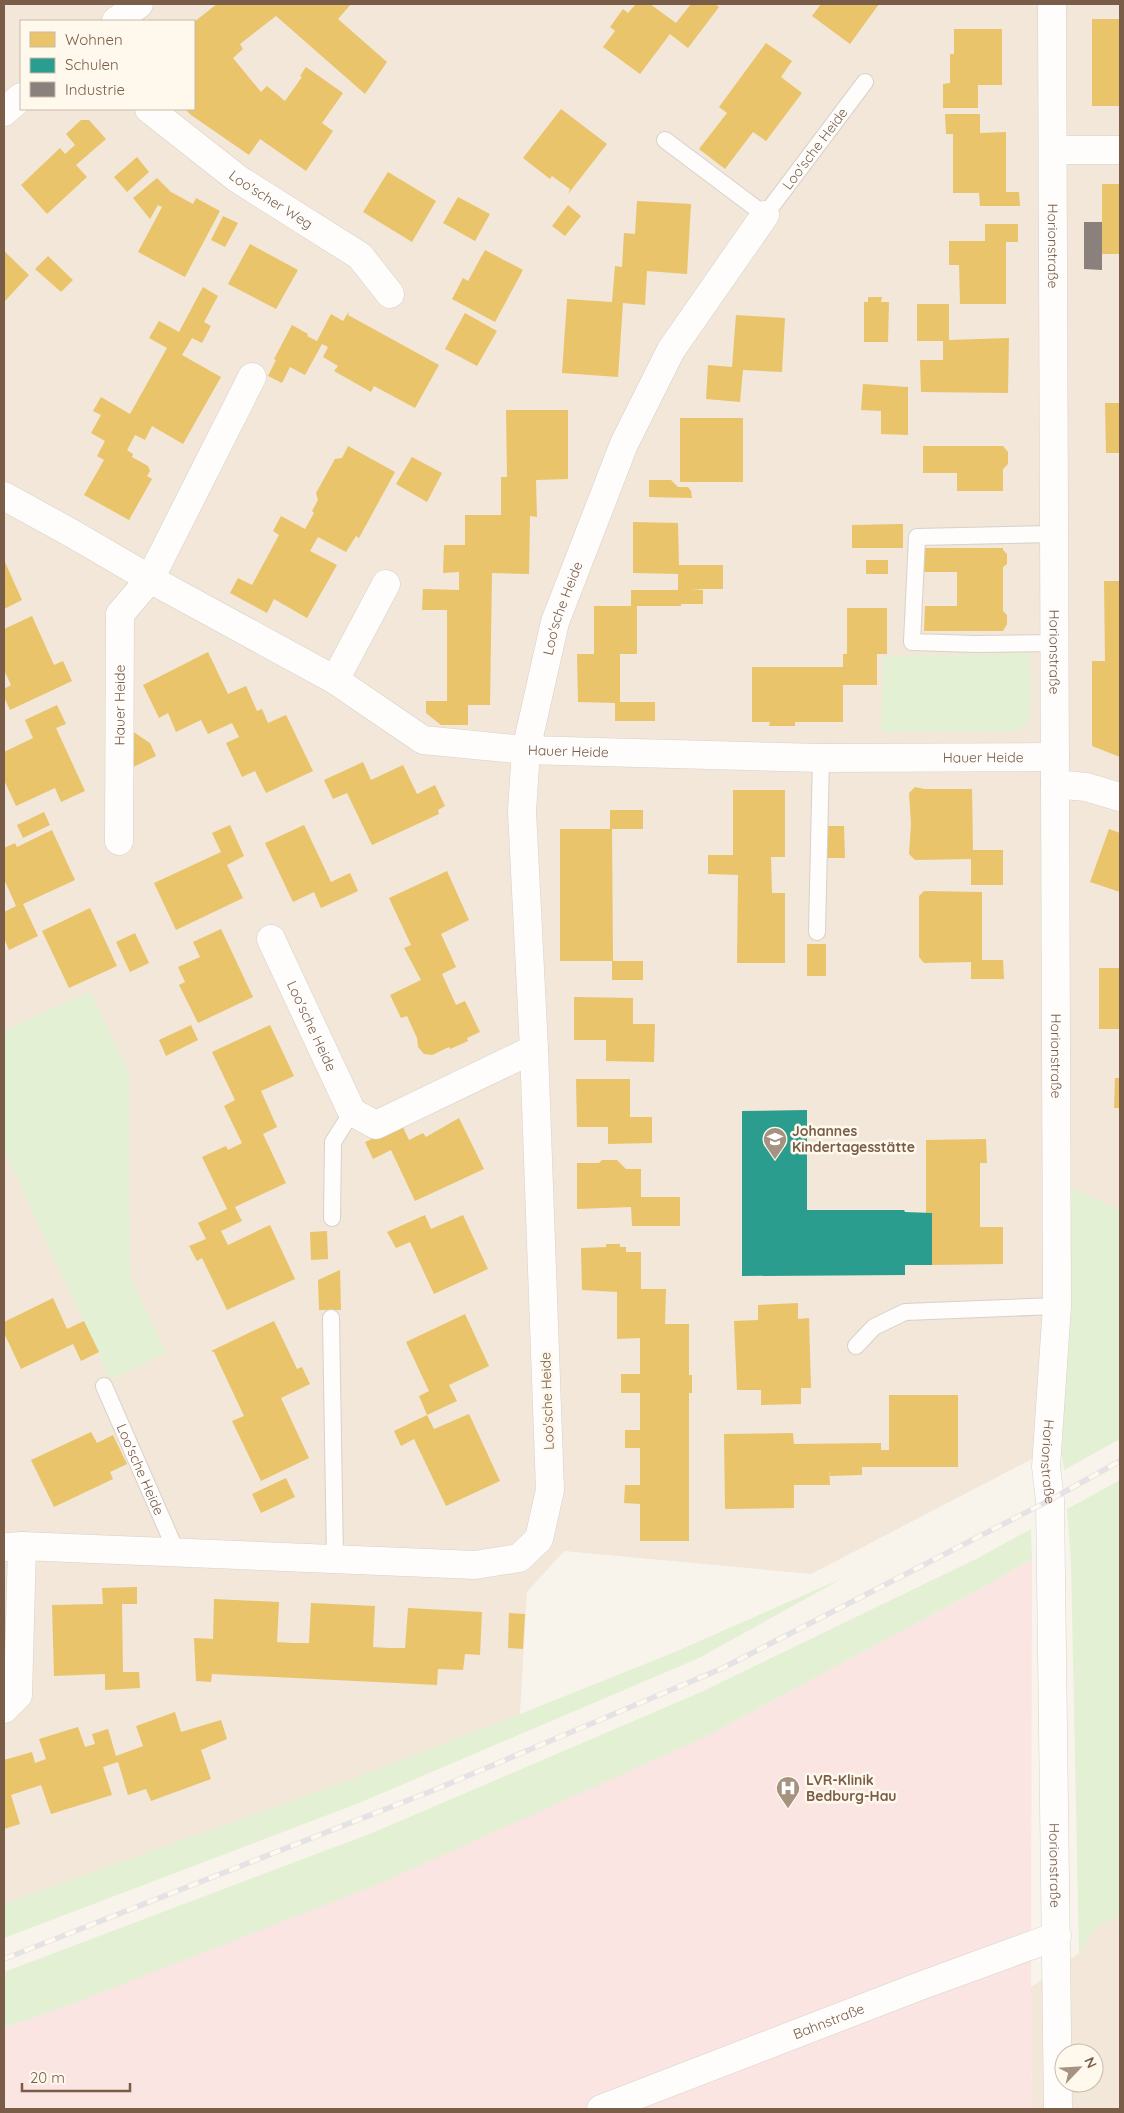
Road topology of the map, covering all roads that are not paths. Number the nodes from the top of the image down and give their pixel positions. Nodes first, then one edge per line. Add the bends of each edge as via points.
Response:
1 (139, 4) edge
2 (1052, 4) edge
3 (117, 20) edge
4 (865, 82) dead end
5 (20, 98) edge
6 (150, 110) edge
7 (4, 112) edge
8 (665, 140) dead end
9 (1053, 150) junction
10 (1120, 150) edge
11 (765, 216) junction
12 (390, 294) dead end
13 (252, 377) dead end
14 (4, 496) edge
15 (1054, 534) junction
16 (150, 580) junction
17 (386, 584) dead end
18 (1055, 643) junction
19 (334, 680) junction
20 (526, 750) junction
21 (1055, 757) junction
22 (821, 758) junction
23 (1055, 784) junction
24 (1120, 797) edge
25 (119, 841) dead end
26 (817, 932) dead end
27 (271, 939) dead end
28 (534, 1049) junction
29 (352, 1112) junction
30 (332, 1218) dead end
31 (1057, 1306) junction
32 (331, 1318) dead end
33 (856, 1346) dead end
34 (104, 1386) dead end
35 (13, 1547) edge
36 (177, 1553) junction
37 (335, 1559) junction
38 (4, 1709) edge
39 (1057, 1936) junction
40 (601, 2109) edge
41 (1058, 2109) edge

1 - 3 street
2 - 9 street, Horionstraße
4 - 11 lane, Loo'sche Heide
5 - 7 street
6 - 12 street, Loo'scher Weg via 238,179 360,256
8 - 11 lane
9 - 10 street
9 - 15 street, Horionstraße
11 - 20 street, Loo'sche Heide via 672,350 624,444 555,622
13 - 16 street, Hauer Heide
14 - 16 street, Hauer Heide
15 - 18 street, Horionstraße
15 - 18 lane via 917,537 912,642
16 - 19 street, Hauer Heide
16 - 25 street, Hauer Heide via 120,614
17 - 19 street
18 - 21 street, Horionstraße
19 - 20 street, Hauer Heide via 423,740
20 - 22 street, Hauer Heide
20 - 28 street, Loo'sche Heide via 522,811
21 - 22 street, Hauer Heide
21 - 23 street, Horionstraße
22 - 26 lane
23 - 24 street via 1086,787
23 - 31 street, Horionstraße
27 - 29 street, Loo'sche Heide
28 - 29 street via 376,1125
28 - 37 street, Loo'sche Heide via 550,1490 539,1539 519,1558 475,1565
29 - 30 lane via 333,1142
31 - 33 lane via 905,1312 874,1328
31 - 39 street, Horionstraße via 1046,1467 1050,1500
32 - 37 lane
34 - 36 lane, Loo'sche Heide
35 - 36 street, Loo'sche Heide
35 - 38 street, Loo'sche Heide via 18,1695
36 - 37 street, Loo'sche Heide
39 - 40 street, Bahnstraße
39 - 41 street, Horionstraße

